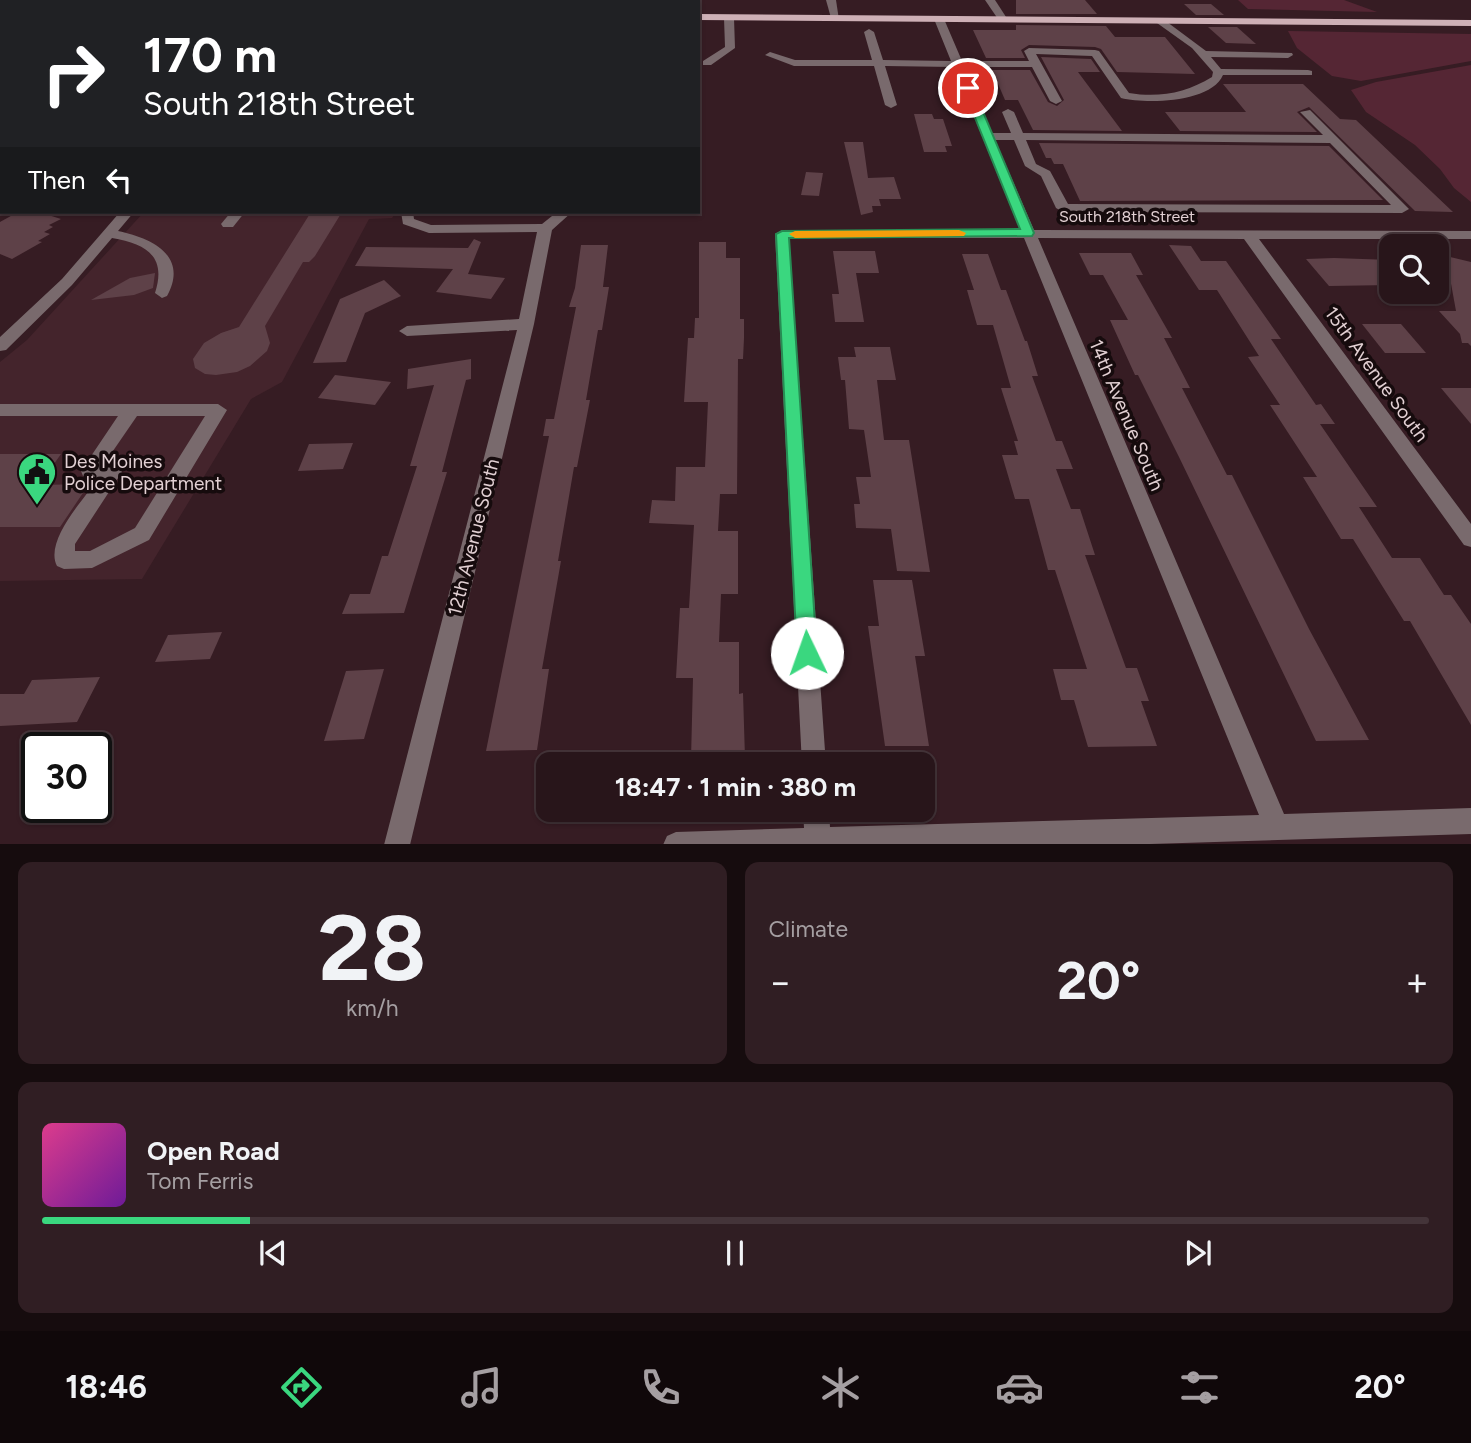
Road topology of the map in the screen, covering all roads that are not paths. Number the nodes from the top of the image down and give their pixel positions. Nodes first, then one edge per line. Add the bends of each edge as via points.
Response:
1 (831, 0) edge
2 (990, 0) edge
3 (700, 18) edge
4 (729, 18) junction
5 (835, 18) junction
6 (939, 19) junction
7 (1003, 20) junction
8 (1160, 21) junction
9 (1471, 23) edge
10 (869, 32) dead end
11 (1203, 54) junction
12 (770, 55) dead end
13 (1288, 55) dead end
14 (707, 63) dead end
15 (878, 64) junction
16 (958, 64) junction
17 (1036, 64) junction
18 (1219, 72) junction
19 (1308, 73) dead end
20 (1056, 101) dead end
21 (891, 105) dead end
22 (1008, 112) dead end
23 (1306, 112) dead end
24 (988, 136) junction
25 (1018, 136) junction
26 (1333, 139) junction
27 (125, 214) edge
28 (236, 214) edge
29 (407, 214) edge
30 (562, 214) edge
31 (228, 224) dead end
32 (545, 228) junction
33 (109, 233) junction
34 (1028, 233) junction
35 (1248, 234) junction
36 (1471, 235) edge
37 (162, 293) dead end
38 (526, 324) junction
39 (407, 331) dead end
40 (0, 346) edge
41 (0, 410) edge
42 (132, 410) junction
43 (1471, 539) edge
44 (813, 752) edge
45 (1471, 821) edge
46 (817, 822) edge
47 (1277, 828) junction
48 (818, 839) junction
49 (397, 844) edge
50 (700, 844) edge

1 - 5 street
2 - 7 street
3 - 4 main road
4 - 5 main road
4 - 14 street via 730,48
5 - 6 main road
6 - 7 main road
6 - 16 street, 14th Avenue South
7 - 8 main road
8 - 9 main road
8 - 11 street
10 - 15 street
11 - 13 street
11 - 18 street
12 - 15 street via 794,63
15 - 16 street
15 - 21 street
16 - 17 street
16 - 24 street, 14th Avenue South
17 - 18 street via 1028,51 1095,53 1125,96 1139,98 1186,96 1217,78
17 - 20 street
18 - 19 street
22 - 25 street
23 - 26 street
24 - 25 street
24 - 34 street, 14th Avenue South
25 - 26 street
25 - 26 street via 1031,166 1046,174 1063,208 1402,209
27 - 33 street
28 - 31 street
29 - 32 street via 408,221 429,229
30 - 32 street
32 - 38 street, 12th Avenue South
33 - 37 street via 132,236 162,257 168,271
33 - 40 street via 67,282
34 - 35 street, South 218th Street
34 - 44 street, South 218th Street via 782,234
34 - 47 street, 14th Avenue South
35 - 36 street, South 218th Street
35 - 43 street, 15th Avenue South
38 - 39 street
38 - 49 street, 12th Avenue South
41 - 42 street
42 - 42 street via 218,410 142,534 92,559 64,560 65,542 113,472 90,471
45 - 47 street
46 - 48 street
47 - 48 street
48 - 50 street

